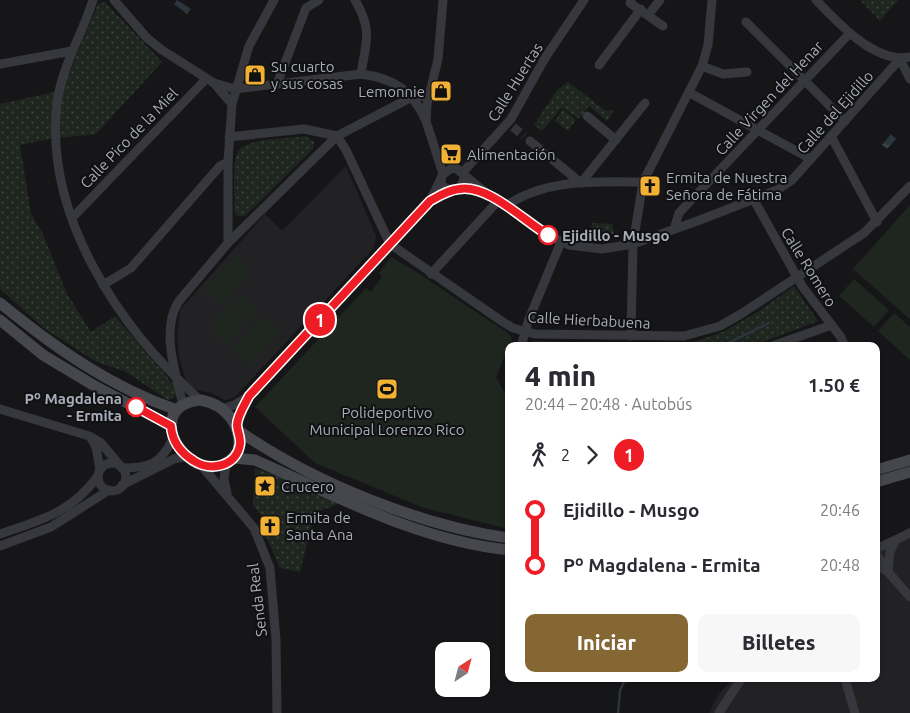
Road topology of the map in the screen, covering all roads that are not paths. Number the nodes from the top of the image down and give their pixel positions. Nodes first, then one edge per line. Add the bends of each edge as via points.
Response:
1 (94, 0) edge
2 (114, 0) edge
3 (274, 0) edge
4 (320, 0) edge
5 (356, 0) edge
6 (443, 0) edge
7 (584, 0) edge
8 (660, 0) edge
9 (712, 0) edge
10 (816, 0) edge
11 (628, 1) edge
12 (645, 12) junction
13 (746, 22) dead end
14 (664, 26) dead end
15 (849, 34) junction
16 (72, 51) junction
17 (905, 58) edge
18 (0, 64) edge
19 (599, 64) dead end
20 (702, 66) junction
21 (747, 72) dead end
22 (361, 74) junction
23 (910, 79) edge
24 (210, 81) junction
25 (805, 81) junction
26 (277, 84) junction
27 (235, 89) junction
28 (429, 93) junction
29 (690, 93) junction
30 (412, 97) junction
31 (645, 103) dead end
32 (232, 104) junction
33 (587, 116) dead end
34 (426, 121) junction
35 (845, 121) junction
36 (758, 131) junction
37 (337, 136) junction
38 (831, 136) junction
39 (229, 137) junction
40 (616, 140) junction
41 (530, 141) tunnel mouth
42 (438, 156) junction
43 (811, 159) junction
44 (228, 162) junction
45 (452, 168) junction
46 (464, 174) junction
47 (442, 176) junction
48 (643, 182) junction
49 (581, 183) junction
50 (910, 186) edge
51 (459, 188) junction
52 (449, 190) junction
53 (486, 193) junction
54 (754, 200) junction
55 (430, 201) junction
56 (498, 201) junction
57 (506, 206) junction
58 (73, 217) junction
59 (228, 218) junction
60 (877, 222) junction
61 (246, 225) junction
62 (674, 229) junction
63 (561, 242) junction
64 (228, 243) junction
65 (390, 244) junction
66 (633, 244) junction
67 (432, 274) junction
68 (797, 278) junction
69 (102, 285) junction
70 (0, 303) edge
71 (0, 320) edge
72 (832, 325) junction
73 (525, 332) junction
74 (631, 336) junction
75 (522, 342) edge
76 (783, 342) edge
77 (843, 342) edge
78 (171, 343) junction
79 (152, 352) junction
80 (177, 380) junction
81 (249, 396) junction
82 (200, 400) junction
83 (180, 408) junction
84 (0, 409) edge
85 (222, 409) junction
86 (171, 426) junction
87 (238, 428) junction
88 (89, 436) junction
89 (173, 438) junction
90 (187, 456) junction
91 (910, 459) edge
92 (230, 461) junction
93 (880, 463) edge
94 (200, 464) junction
95 (122, 468) junction
96 (880, 469) edge
97 (910, 472) edge
98 (99, 473) junction
99 (910, 479) edge
100 (880, 481) edge
101 (880, 482) edge
102 (122, 485) junction
103 (109, 490) junction
104 (228, 496) junction
105 (0, 534) edge
106 (910, 534) edge
107 (505, 537) edge
108 (896, 540) junction
109 (0, 546) edge
110 (880, 549) edge
111 (505, 550) edge
112 (880, 558) edge
113 (880, 567) edge
114 (888, 572) junction
115 (910, 597) edge
116 (739, 682) edge
117 (846, 682) edge
118 (277, 713) edge
119 (719, 713) edge
120 (855, 713) edge

1 - 16 street
2 - 24 street via 147,38
3 - 27 street via 249,46
4 - 26 street via 306,8
5 - 22 street via 368,29
6 - 28 street via 438,59
7 - 46 street, Calle Huertas via 545,58 510,125
8 - 12 street
9 - 20 street via 708,46
10 - 15 street
11 - 12 street
12 - 14 street
12 - 19 street
13 - 25 street
15 - 17 street via 871,47
15 - 25 street, Calle Virgen del Henar
16 - 18 street
16 - 58 street via 57,103 55,137
17 - 23 street
17 - 35 street, Calle del Ejidillo
20 - 21 street via 723,74
20 - 29 street
22 - 26 street
22 - 30 street via 391,81
24 - 27 street
24 - 32 street
24 - 58 street, Calle Pico de la Miel
25 - 35 street
25 - 36 street, Calle Virgen del Henar
26 - 27 street
27 - 32 street
28 - 30 street
28 - 34 street
29 - 36 street
29 - 48 street
30 - 34 street via 421,106
30 - 37 street
31 - 40 street
32 - 39 street
33 - 40 street
34 - 42 street
35 - 38 street, Calle del Ejidillo
36 - 43 street
36 - 62 street, Calle Virgen del Henar via 679,213
37 - 39 street via 304,129
37 - 61 street
37 - 65 street
38 - 43 street, Calle del Ejidillo
38 - 60 street
39 - 44 street
40 - 49 street
41 - 49 street
42 - 45 street
42 - 47 street
43 - 54 street, Calle del Ejidillo via 792,180
44 - 59 street
44 - 69 street via 220,166 131,268
45 - 46 street
45 - 47 street
46 - 51 street via 465,181
46 - 53 street, Calle del Ejidillo
47 - 52 street via 442,186
47 - 55 street
48 - 49 street
48 - 66 street
49 - 57 street via 540,190
50 - 60 street, Calle Hierbabuena
51 - 52 street
51 - 53 street, Calle del Ejidillo
52 - 55 street
53 - 56 street, Calle del Ejidillo
54 - 62 street, Calle del Ejidillo
54 - 68 street, Calle Romero
55 - 65 street
56 - 57 street, Calle del Ejidillo
56 - 67 street
57 - 63 street, Calle del Ejidillo
58 - 69 street
59 - 61 street via 236,226
59 - 64 street
60 - 68 street, Calle Hierbabuena
61 - 64 street
62 - 66 street, Calle del Ejidillo
63 - 66 street, Calle del Ejidillo via 602,248
63 - 73 street
64 - 78 street via 173,309
65 - 67 street, Calle Hierbabuena
65 - 81 street
66 - 74 street
67 - 73 street, Calle Hierbabuena via 503,322
68 - 72 street, Calle Romero
68 - 74 street, Calle Hierbabuena via 742,314 701,332 684,336
69 - 79 street
70 - 83 main road via 49,343 94,372 158,404
71 - 86 main road via 51,360 93,386
72 - 76 street
72 - 77 street, Calle Romero
73 - 74 street, Calle Hierbabuena
73 - 75 street
78 - 79 street via 166,350
78 - 80 street
79 - 80 street
80 - 82 street
80 - 83 street
81 - 85 street
81 - 87 street
82 - 83 main road
82 - 85 main road
83 - 86 main road
84 - 88 street
85 - 87 main road
86 - 89 main road
87 - 92 main road via 238,451
87 - 107 main road via 262,447 392,508 436,524
88 - 95 street via 101,443
88 - 98 street via 96,447
89 - 90 main road
89 - 95 street via 159,460 142,468
90 - 94 main road
90 - 102 street via 174,459
91 - 93 main road
91 - 96 main road
92 - 94 main road via 215,467
92 - 104 street via 224,479
92 - 111 main road via 255,460 425,532
94 - 104 street, Senda Real
95 - 98 street via 110,463
95 - 102 street via 125,474
97 - 100 main road
98 - 103 street via 100,484
98 - 105 street via 84,495 48,518
99 - 101 main road
102 - 103 street via 116,490
103 - 109 street via 51,527
104 - 118 street, Senda Real via 258,535 270,568 276,640
106 - 108 street
108 - 110 street
108 - 114 street via 890,551
112 - 114 street
113 - 114 street
114 - 115 street
116 - 119 street
117 - 120 street

